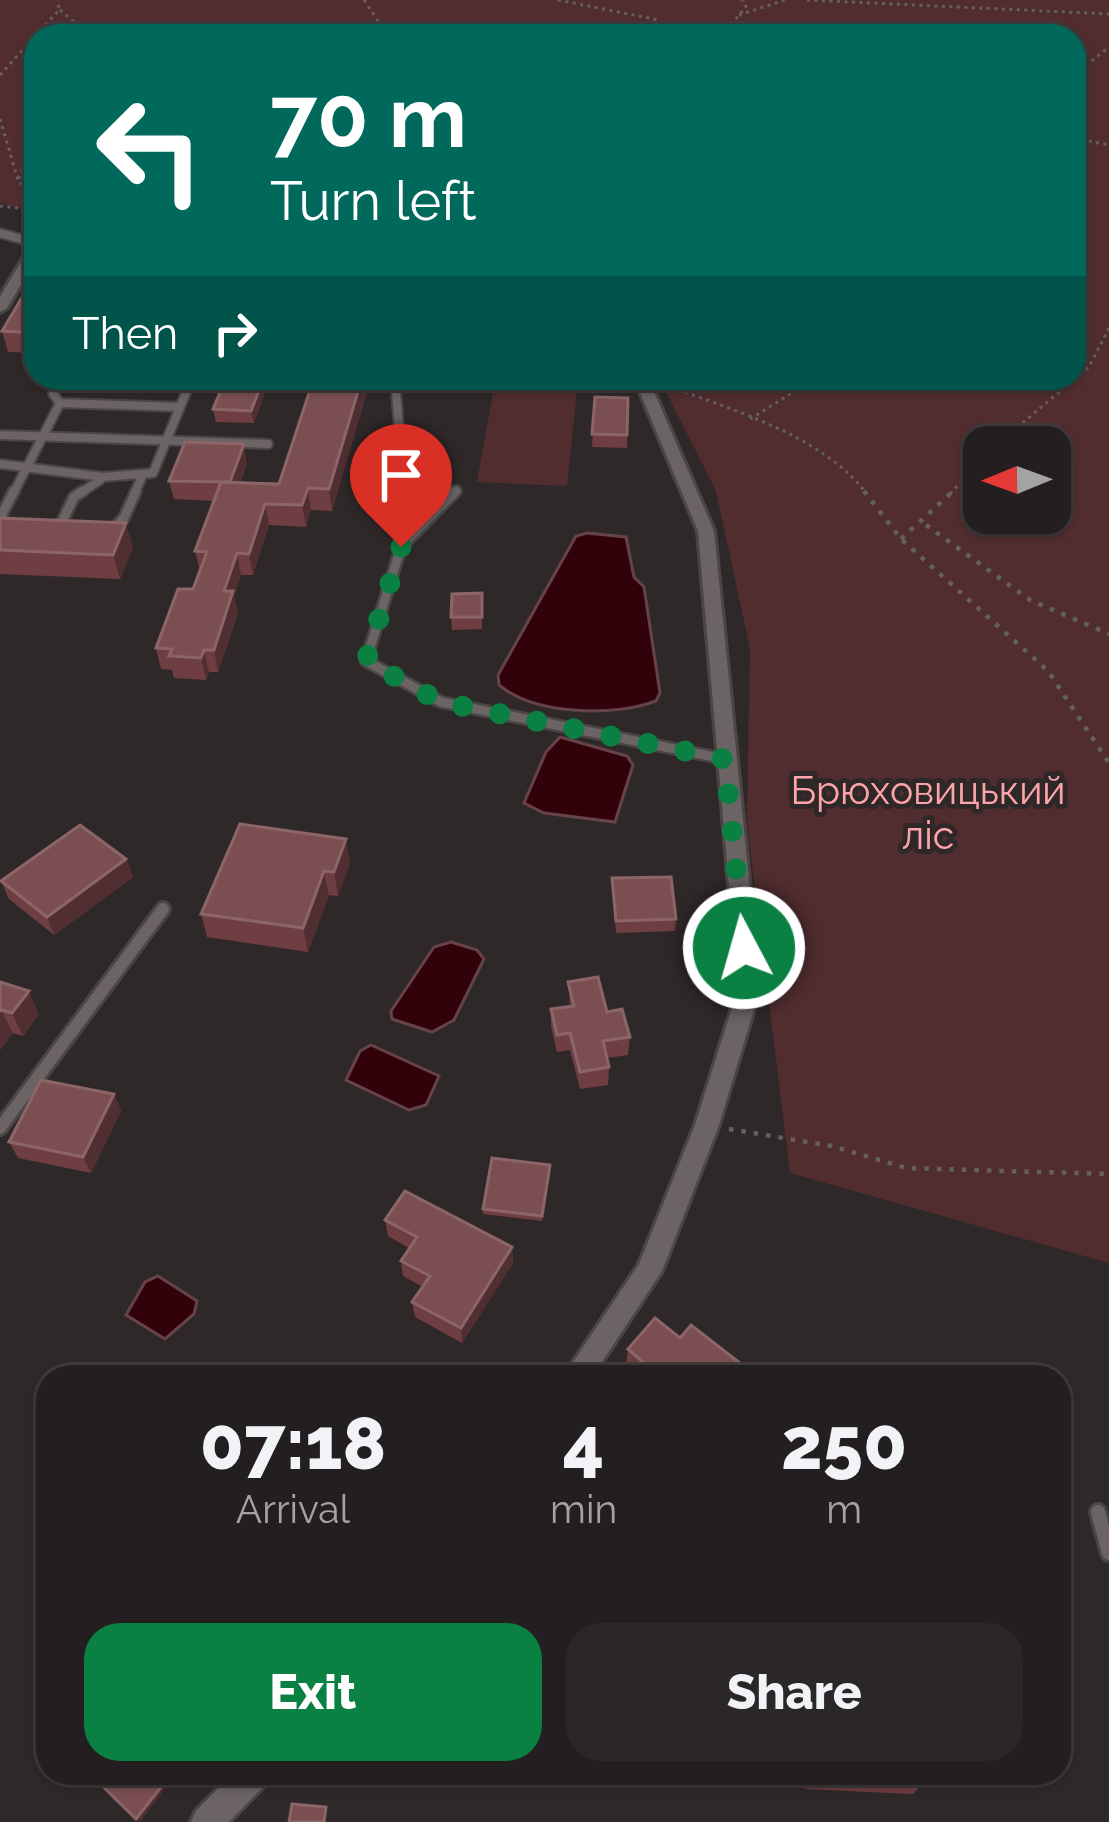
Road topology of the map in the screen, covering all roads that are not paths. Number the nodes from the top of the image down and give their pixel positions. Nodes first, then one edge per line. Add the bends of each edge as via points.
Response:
1 (24, 265) edge
2 (1, 304) edge
3 (55, 390) edge
4 (187, 390) edge
5 (396, 390) edge
6 (649, 390) edge
7 (59, 403) junction
8 (180, 406) junction
9 (0, 435) edge
10 (41, 436) junction
11 (166, 441) junction
12 (268, 444) dead end
13 (0, 464) edge
14 (26, 467) junction
15 (141, 478) junction
16 (100, 480) junction
17 (0, 518) edge
18 (37, 536) edge
19 (55, 537) junction
20 (79, 538) edge
21 (102, 538) edge
22 (725, 759) junction
23 (163, 909) dead end
24 (0, 1128) edge
25 (584, 1365) edge
26 (1098, 1512) dead end
27 (1109, 1553) edge
28 (243, 1785) edge
29 (207, 1822) edge

1 - 2 street
3 - 7 lane
4 - 8 lane
5 - 22 lane via 400,442 456,491 401,547 366,661 441,702
6 - 22 street via 706,531
7 - 8 lane
7 - 10 lane
8 - 11 lane
9 - 10 lane
10 - 11 lane
10 - 14 lane
11 - 12 lane
11 - 15 lane via 153,472
13 - 14 lane
14 - 16 lane
14 - 17 lane
15 - 16 lane
15 - 21 lane via 124,518
16 - 19 lane via 74,496
18 - 19 lane
19 - 20 lane
22 - 25 street via 749,989 707,1125 649,1270
23 - 24 lane
26 - 27 lane
28 - 29 street

